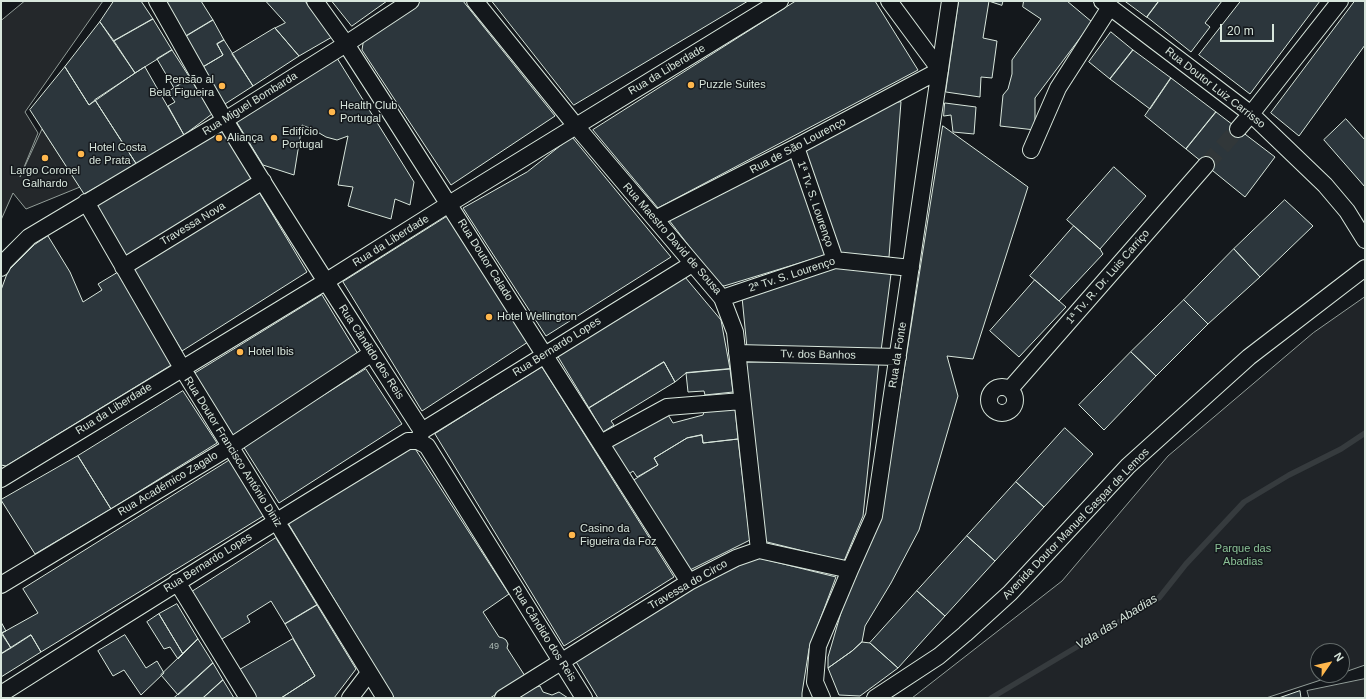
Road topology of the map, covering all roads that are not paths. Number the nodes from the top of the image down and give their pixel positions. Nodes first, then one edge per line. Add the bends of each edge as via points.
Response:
1 (157, 1) edge
2 (315, 1) edge
3 (411, 1) edge
4 (475, 1) edge
5 (780, 1) edge
6 (889, 1) edge
7 (950, 1) edge
8 (1340, 1) edge
9 (1106, 4) edge
10 (346, 44) junction
11 (940, 70) junction
12 (1251, 114) junction
13 (225, 120) junction
14 (576, 126) junction
15 (1238, 129) tunnel mouth
16 (796, 148) junction
17 (1032, 150) dead end
18 (1206, 165) tunnel mouth
19 (263, 181) junction
20 (86, 202) junction
21 (449, 204) junction
22 (655, 219) junction
23 (1365, 240) edge
24 (835, 260) junction
25 (692, 264) junction
26 (123, 267) junction
27 (1, 268) edge
28 (911, 268) junction
29 (1365, 268) edge
30 (325, 282) junction
31 (722, 298) junction
32 (737, 353) junction
33 (372, 354) junction
34 (545, 354) junction
35 (898, 357) junction
36 (182, 368) junction
37 (1010, 389) dead end
38 (742, 401) junction
39 (420, 436) junction
40 (601, 443) junction
41 (230, 447) junction
42 (1, 479) edge
43 (276, 521) junction
44 (759, 550) junction
45 (850, 570) junction
46 (177, 582) junction
47 (689, 582) junction
48 (1, 585) edge
49 (562, 662) junction
50 (369, 673) junction
51 (1, 694) edge
52 (248, 698) edge
53 (350, 698) edge
54 (385, 698) edge
55 (503, 698) edge
56 (584, 698) edge
57 (822, 698) edge
58 (875, 698) edge

1 - 13 street, Rua Cândido dos Reis
2 - 10 street, Rua Doutor Calado
3 - 10 street, Rua Miguel Bombarda
4 - 14 street, Rua Maestro David de Sousa
5 - 14 street, Rua da Liberdade
6 - 11 street
7 - 11 street, Rua da Fonte
8 - 12 street
9 - 12 street, Rua Doutor Luiz Carrisso
9 - 17 street via 1058,88
10 - 13 street, Rua Miguel Bombarda
10 - 21 street, Rua Doutor Calado
11 - 16 street, Rua de São Lourenço
11 - 28 street, Rua da Fonte
12 - 15 street
12 - 23 street, Rua Doutor Luiz Carrisso via 1325,185
13 - 19 street, Rua Cândido dos Reis
13 - 20 street, Rua Miguel Bombarda
14 - 21 street, Rua da Liberdade
14 - 22 street, Rua Maestro David de Sousa
16 - 22 street, Rua de São Lourenço
16 - 24 street, 1ª Tv. S. Lourenço
18 - 37 street, 1ª Tv. R. Dr. Luis Carriço
19 - 26 street, Travessa Nova
19 - 30 street, Rua Cândido dos Reis
20 - 26 street, Rua Doutor Francisco António Diniz
20 - 27 street, Rua Miguel Bombarda via 29,237
21 - 30 street, Rua da Liberdade
21 - 34 street, Rua Doutor Calado
22 - 25 street, Rua Maestro David de Sousa
24 - 28 street, 2ª Tv. S. Lourenço
24 - 31 street, 2ª Tv. S. Lourenço
25 - 31 street, Rua Maestro David de Sousa
25 - 34 street, Rua Bernardo Lopes
26 - 36 street, Rua Doutor Francisco António Diniz
28 - 35 street, Rua da Fonte
29 - 58 street, Avenida Doutor Manuel Gaspar de Lemos via 1249,356 1128,466 1010,593 960,638 939,656
30 - 33 street, Rua Cândido dos Reis
30 - 36 street, Rua da Liberdade
31 - 32 street, Rua Maestro David de Sousa via 735,332
32 - 35 street, Tv. dos Banhos
32 - 38 street, Rua Maestro David de Sousa
33 - 39 street, Rua Cândido dos Reis
33 - 41 street, Rua Académico Zagalo
34 - 39 street, Rua Bernardo Lopes
34 - 40 street, Rua Doutor Calado
35 - 45 street, Rua da Fonte via 874,516
36 - 41 street, Rua Doutor Francisco António Diniz
36 - 42 street, Rua da Liberdade
38 - 40 street via 667,407
38 - 44 street, Rua Maestro David de Sousa
39 - 43 street, Rua Bernardo Lopes
39 - 49 street, Rua Cândido dos Reis
40 - 47 street, Rua Doutor Calado
41 - 43 street, Rua Doutor Francisco António Diniz
41 - 48 street, Rua Académico Zagalo
43 - 46 street, Rua Bernardo Lopes
43 - 50 street, Rua Doutor Francisco António Diniz
44 - 45 street
44 - 47 street, Travessa do Circo via 736,558
45 - 57 street, Rua da Fonte via 818,646 815,682
46 - 51 street, Rua Bernardo Lopes
46 - 52 street
47 - 49 street, Travessa do Circo
49 - 55 street, Travessa do Circo
49 - 56 street, Rua Cândido dos Reis
50 - 53 street
50 - 54 street, Rua Doutor Francisco António Diniz

